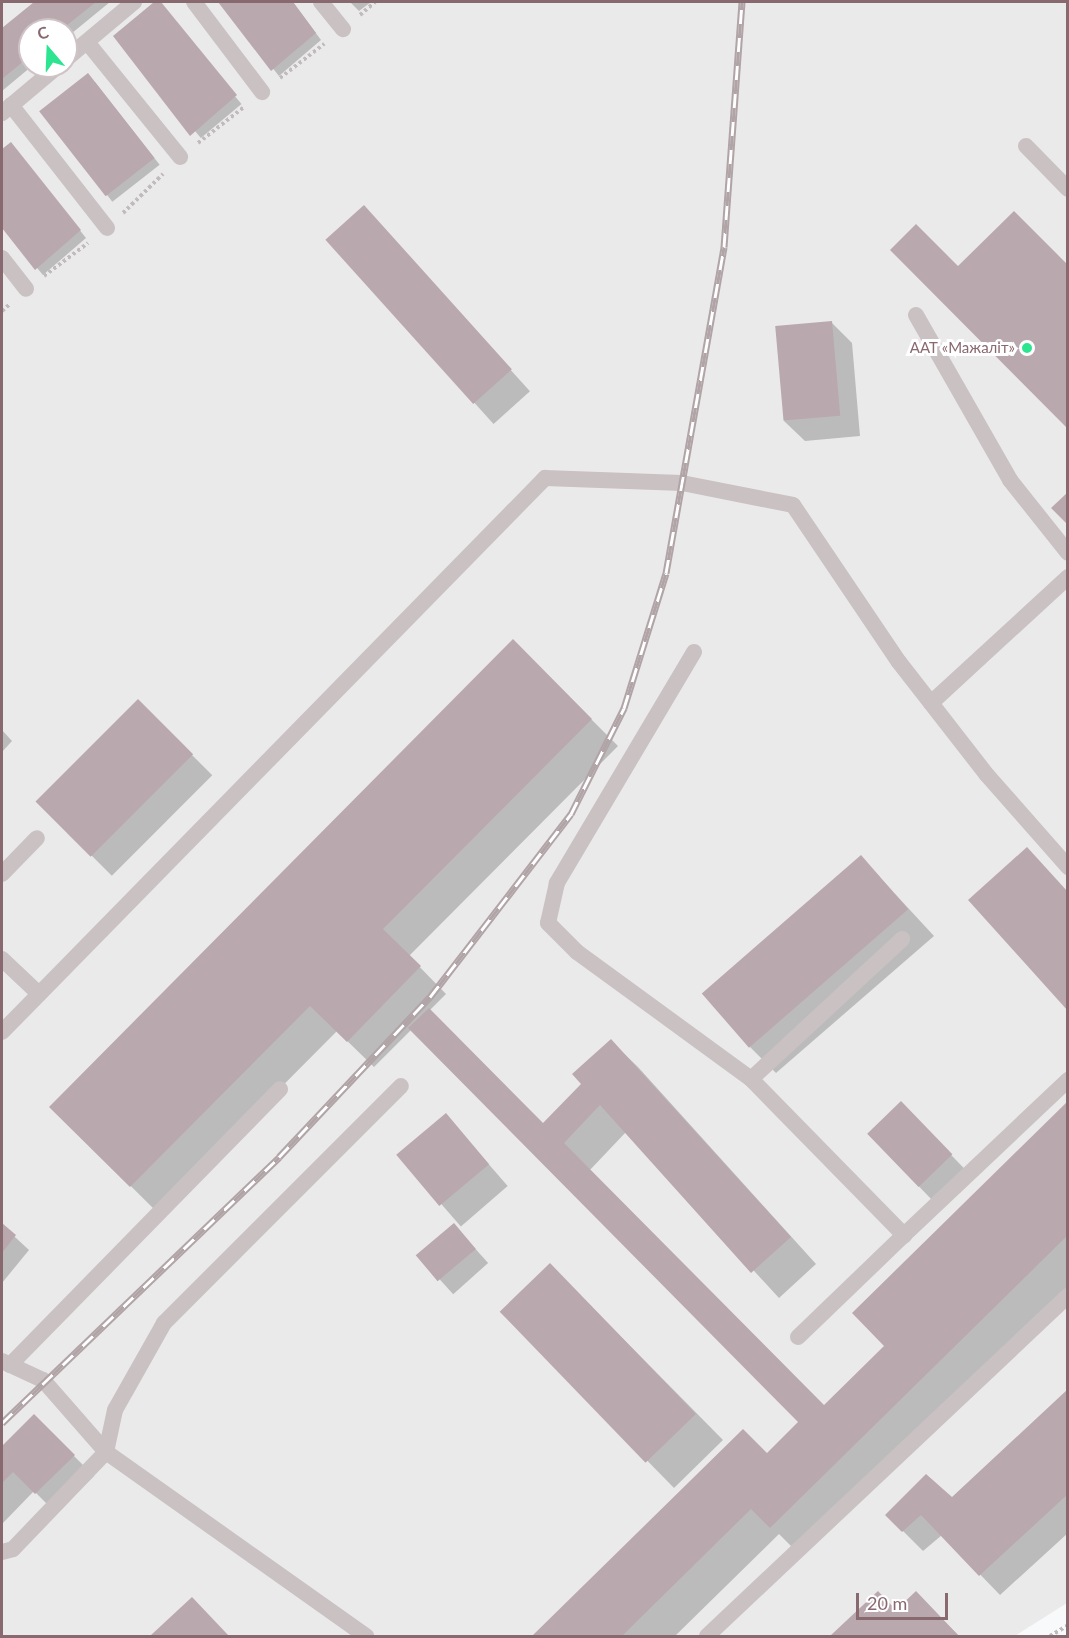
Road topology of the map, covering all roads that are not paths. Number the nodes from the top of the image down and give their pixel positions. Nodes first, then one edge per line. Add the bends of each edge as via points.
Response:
1 (134, 2) edge
2 (194, 2) edge
3 (321, 2) edge
4 (343, 29) dead end
5 (87, 42) junction
6 (78, 49) edge
7 (43, 78) edge
8 (262, 92) dead end
9 (6, 109) edge
10 (1026, 147) dead end
11 (180, 157) dead end
12 (1068, 189) edge
13 (107, 228) dead end
14 (2, 258) edge
15 (26, 289) dead end
16 (916, 315) dead end
17 (1068, 553) edge
18 (1068, 577) edge
19 (694, 652) dead end
20 (931, 703) junction
21 (37, 838) dead end
22 (1068, 867) edge
23 (2, 874) edge
24 (903, 939) dead end
25 (2, 959) edge
26 (39, 994) junction
27 (2, 1032) edge
28 (751, 1079) junction
29 (1068, 1080) edge
30 (401, 1086) dead end
31 (280, 1089) dead end
32 (904, 1235) junction
33 (1068, 1296) edge
34 (798, 1337) dead end
35 (6, 1363) edge
36 (106, 1452) junction
37 (2, 1552) edge
38 (366, 1636) edge
39 (707, 1636) edge

1 - 5 lane
2 - 8 lane
3 - 4 lane
5 - 6 lane
5 - 11 lane
7 - 9 lane
9 - 13 lane
10 - 12 lane
14 - 15 lane
16 - 17 lane via 1010,480
18 - 20 lane
19 - 28 lane via 557,883 548,923 577,952
20 - 22 lane
20 - 26 lane via 793,505 682,483 544,478
21 - 23 lane
24 - 28 lane
25 - 26 lane
26 - 27 lane
28 - 32 lane
29 - 32 lane
30 - 36 lane via 164,1323 115,1410
31 - 35 lane
32 - 34 lane
33 - 39 lane
35 - 36 lane via 43,1380
36 - 37 lane via 13,1549
36 - 38 lane

